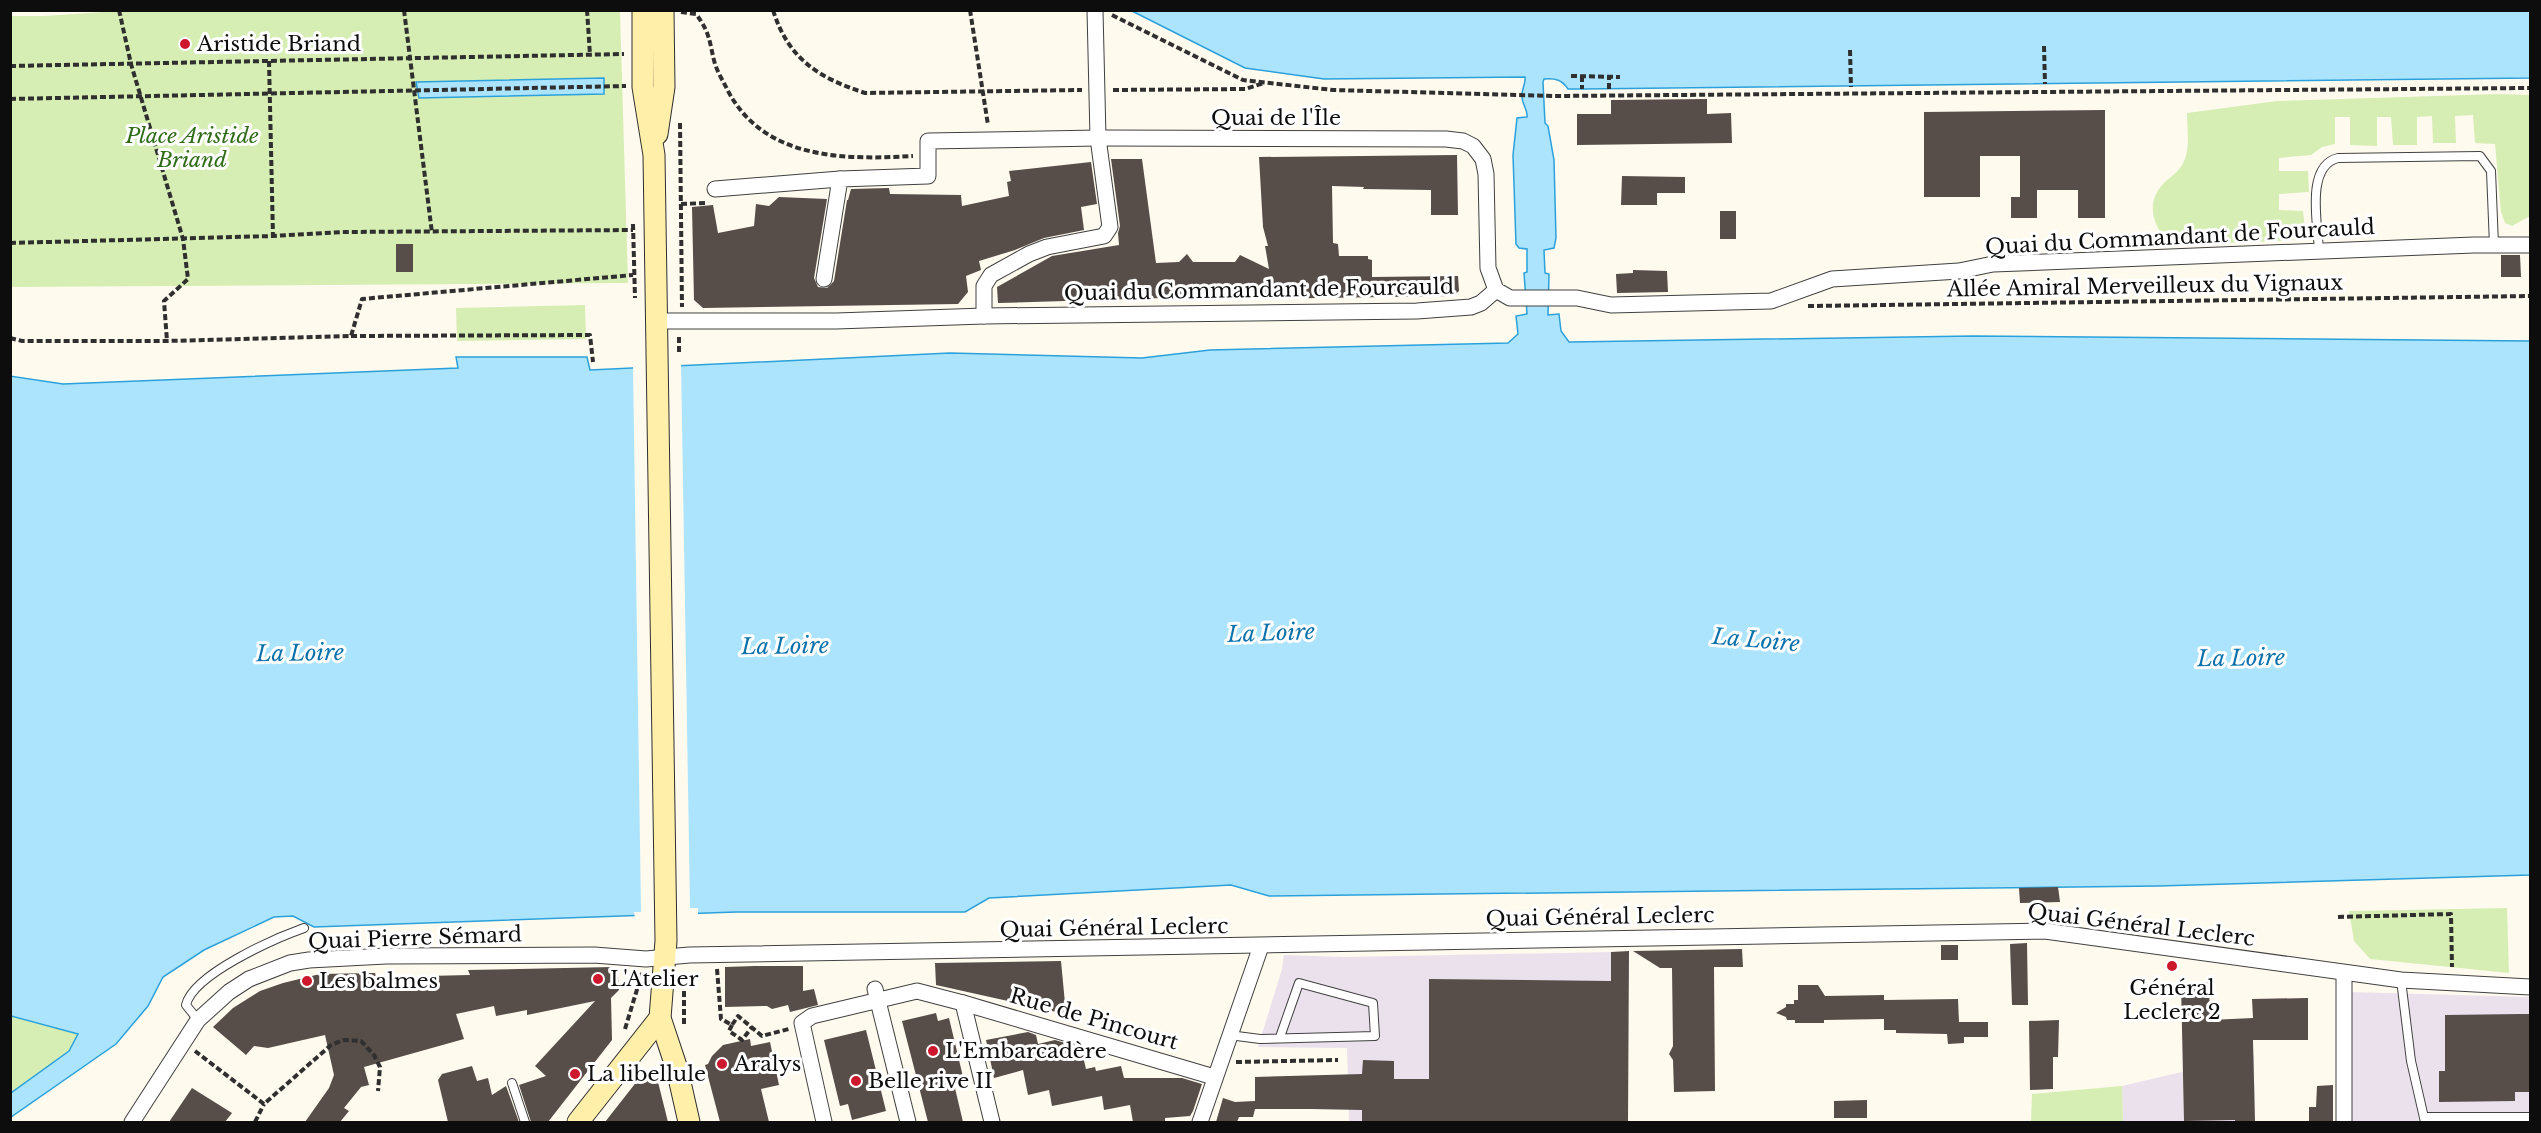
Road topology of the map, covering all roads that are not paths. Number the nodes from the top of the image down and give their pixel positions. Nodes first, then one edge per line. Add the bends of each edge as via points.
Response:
1 (643, 10) edge
2 (1095, 10) edge
3 (671, 11) edge
4 (1098, 138) junction
5 (654, 155) junction
6 (840, 179) junction
7 (711, 196) road end
8 (2494, 245) junction
9 (2530, 245) edge
10 (2319, 251) junction
11 (824, 279) dead end
12 (1496, 290) junction
13 (984, 316) junction
14 (658, 321) junction
15 (304, 928) dead end
16 (1261, 946) junction
17 (666, 949) junction
18 (2344, 973) junction
19 (2402, 980) junction
20 (2530, 987) edge
21 (876, 995) junction
22 (963, 1003) junction
23 (660, 1018) junction
24 (198, 1020) junction
25 (1229, 1035) junction
26 (1280, 1037) junction
27 (628, 1042) junction
28 (672, 1054) junction
29 (1214, 1077) junction
30 (512, 1083) dead end
31 (2530, 1117) edge
32 (2425, 1120) edge
33 (132, 1122) edge
34 (525, 1122) edge
35 (578, 1122) edge
36 (689, 1122) edge
37 (824, 1122) edge
38 (908, 1122) edge
39 (992, 1122) edge
40 (1200, 1122) edge
41 (2344, 1122) edge

1 - 5 main road via 643,87
2 - 4 street
3 - 5 main road
4 - 6 street, Quai de l'Île via 928,148 928,176
4 - 12 street, Quai de l'Île via 1463,141 1483,159 1488,268
4 - 13 street via 1108,232 1047,247 991,275 984,286
5 - 14 main road
6 - 7 street
6 - 11 street
8 - 9 street, Quai du Commandant de Fourcauld
8 - 10 street, Quai du Commandant de Fourcauld
8 - 10 lane via 2491,171 2480,156 2338,158 2323,166 2316,181
10 - 12 street, Quai du Commandant de Fourcauld via 1993,264 1959,271 1832,279 1771,301 1611,304 1576,298 1510,298
12 - 13 street, Quai du Commandant de Fourcauld via 1471,307 1417,310
13 - 14 street, Quai du Commandant de Fourcauld via 680,327
14 - 17 main road
15 - 24 lane via 235,959 200,986 186,1005
16 - 17 street, Quai Général Leclerc via 867,959 687,955
16 - 18 street, Quai Général Leclerc via 2045,931
16 - 25 street
17 - 23 main road
17 - 24 street, Quai Pierre Sémard via 644,959 594,955 309,960 249,979
18 - 19 street, Quai Général Leclerc
18 - 41 street
19 - 20 street, Quai Général Leclerc
19 - 32 lane via 2410,1061
21 - 22 street, Rue de Pincourt via 917,991
21 - 37 street, Rue de Pincourt via 812,1016 802,1023
21 - 38 street
22 - 29 street, Rue de Pincourt
22 - 39 street
23 - 27 main road
23 - 28 main road
24 - 33 street, Quai Pierre Sémard
25 - 26 lane
25 - 29 street
26 - 26 lane via 1375,1036 1373,1003 1299,983
27 - 28 main road
27 - 35 main road
28 - 36 main road
29 - 40 street
30 - 34 lane
31 - 32 lane

